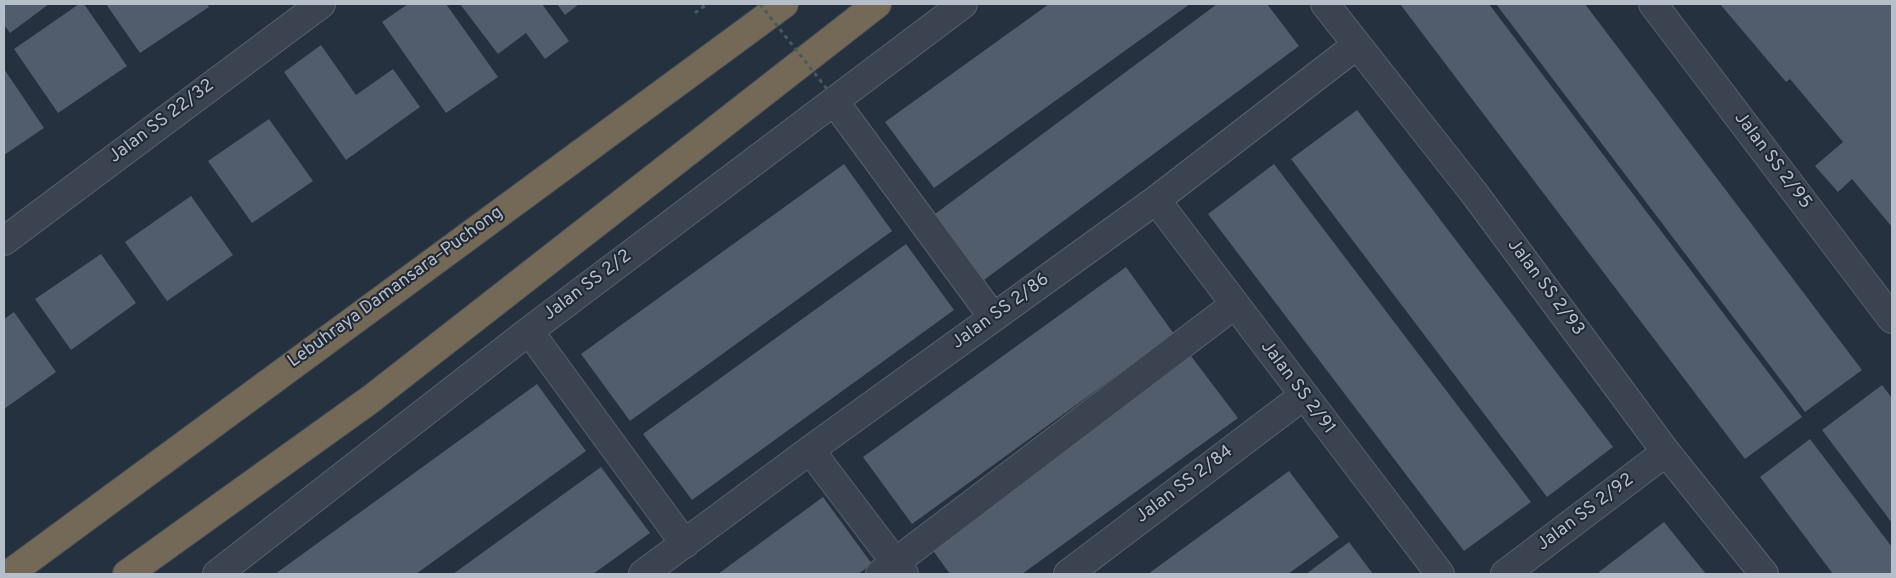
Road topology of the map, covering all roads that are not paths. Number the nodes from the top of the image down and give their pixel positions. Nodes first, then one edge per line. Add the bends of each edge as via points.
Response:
1 (321, 4) edge
2 (784, 4) edge
3 (877, 4) edge
4 (962, 4) edge
5 (1325, 4) edge
6 (1652, 4) edge
7 (1357, 45) junction
8 (831, 95) junction
9 (1156, 200) junction
10 (4, 240) edge
11 (1234, 305) junction
12 (1891, 314) edge
13 (993, 317) junction
14 (529, 331) junction
15 (1303, 396) junction
16 (810, 450) junction
17 (1666, 452) junction
18 (684, 544) junction
19 (233, 569) edge
20 (893, 571) edge
21 (9, 574) edge
22 (127, 574) edge
23 (643, 574) edge
24 (1068, 574) edge
25 (1440, 574) edge
26 (1505, 574) edge
27 (1764, 574) edge

1 - 10 street, Jalan SS 22/32
2 - 21 highway, Lebuhraya Damansara–Puchong
3 - 22 highway via 371,399
4 - 8 street, Jalan SS 2/2
5 - 7 street, Jalan SS 2/93
6 - 12 street, Jalan SS 2/95
7 - 9 street, Jalan SS 2/86
7 - 17 street, Jalan SS 2/93 via 1474,193
8 - 13 street
8 - 14 street, Jalan SS 2/2
9 - 11 street, Jalan SS 2/91
9 - 13 street, Jalan SS 2/86
11 - 15 street, Jalan SS 2/91
11 - 20 street
13 - 16 street, Jalan SS 2/86
14 - 18 street
14 - 19 street, Jalan SS 2/2
15 - 24 street, Jalan SS 2/84
15 - 25 street, Jalan SS 2/91
16 - 18 street, Jalan SS 2/86
16 - 20 street
17 - 26 street, Jalan SS 2/92
17 - 27 street, Jalan SS 2/93
18 - 23 street, Jalan SS 2/86

